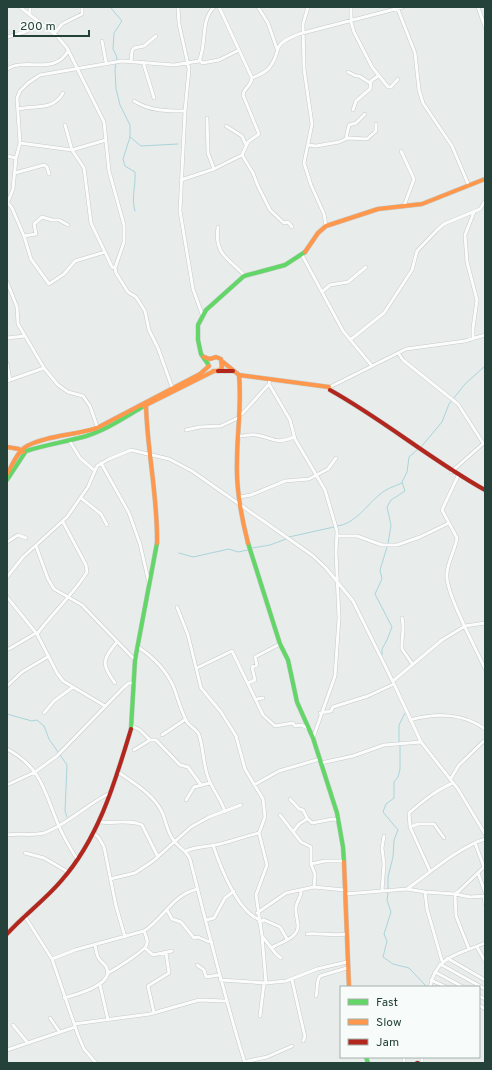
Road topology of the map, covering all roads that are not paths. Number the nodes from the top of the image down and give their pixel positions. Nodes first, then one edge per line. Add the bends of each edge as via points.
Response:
1 (20, 7) edge
2 (30, 7) edge
3 (82, 7) edge
4 (178, 7) edge
5 (214, 7) edge
6 (219, 7) edge
7 (258, 7) edge
8 (308, 7) edge
9 (351, 7) edge
10 (403, 7) edge
11 (478, 7) edge
12 (397, 8) edge
13 (30, 16) junction
14 (351, 22) junction
15 (40, 24) junction
16 (485, 27) edge
17 (303, 33) junction
18 (54, 34) junction
19 (156, 36) dead end
20 (7, 37) edge
21 (102, 41) dead end
22 (277, 49) junction
23 (239, 50) junction
24 (68, 51) junction
25 (200, 60) junction
26 (131, 61) junction
27 (106, 62) junction
28 (143, 62) junction
29 (189, 62) junction
30 (7, 69) edge
31 (78, 70) junction
32 (348, 72) dead end
33 (378, 76) junction
34 (252, 78) junction
35 (398, 79) dead end
36 (370, 83) junction
37 (62, 93) dead end
38 (154, 98) dead end
39 (134, 101) dead end
40 (18, 108) junction
41 (352, 110) dead end
42 (185, 111) junction
43 (366, 114) dead end
44 (206, 118) dead end
45 (376, 124) dead end
46 (65, 125) dead end
47 (226, 126) dead end
48 (346, 138) junction
49 (106, 140) junction
50 (20, 143) junction
51 (246, 145) junction
52 (308, 145) junction
53 (72, 150) junction
54 (401, 151) dead end
55 (242, 155) junction
56 (7, 156) edge
57 (16, 158) junction
58 (214, 169) junction
59 (15, 173) junction
60 (48, 174) dead end
61 (485, 179) edge
62 (181, 180) junction
63 (469, 186) junction
64 (485, 201) edge
65 (7, 203) edge
66 (404, 206) junction
67 (474, 212) junction
68 (68, 225) dead end
69 (326, 226) junction
70 (218, 227) dead end
71 (292, 227) dead end
72 (24, 236) junction
73 (105, 252) junction
74 (302, 255) junction
75 (366, 267) dead end
76 (115, 268) junction
77 (244, 276) junction
78 (7, 282) edge
79 (323, 291) junction
80 (202, 314) junction
81 (485, 335) edge
82 (25, 336) junction
83 (7, 338) edge
84 (473, 339) junction
85 (350, 340) junction
86 (398, 353) junction
87 (204, 357) junction
88 (210, 359) junction
89 (223, 362) junction
90 (7, 363) edge
91 (209, 365) junction
92 (372, 366) junction
93 (44, 368) junction
94 (216, 371) junction
95 (232, 371) junction
96 (239, 375) junction
97 (8, 380) edge
98 (269, 382) junction
99 (330, 388) junction
100 (173, 389) junction
101 (154, 399) junction
102 (146, 405) junction
103 (242, 415) junction
104 (98, 429) junction
105 (186, 430) dead end
106 (240, 436) junction
107 (294, 437) junction
108 (70, 440) junction
109 (484, 443) edge
110 (7, 447) edge
111 (23, 452) junction
112 (150, 454) junction
113 (336, 458) dead end
114 (101, 463) junction
115 (94, 470) junction
116 (451, 472) junction
117 (7, 474) edge
118 (317, 474) junction
119 (458, 476) junction
120 (7, 480) edge
121 (485, 490) edge
122 (240, 497) junction
123 (81, 498) junction
124 (240, 505) junction
125 (63, 522) junction
126 (449, 523) junction
127 (107, 525) dead end
128 (337, 536) junction
129 (26, 538) dead end
130 (7, 542) edge
131 (36, 546) junction
132 (7, 577) edge
133 (337, 582) junction
134 (149, 583) junction
135 (7, 597) edge
136 (67, 597) junction
137 (177, 607) dead end
138 (402, 618) dead end
139 (485, 623) edge
140 (465, 626) junction
141 (37, 633) junction
142 (117, 642) junction
143 (280, 644) junction
144 (138, 647) junction
145 (9, 649) dead end
146 (49, 656) junction
147 (135, 660) junction
148 (413, 665) junction
149 (197, 668) junction
150 (485, 669) edge
151 (115, 683) dead end
152 (134, 683) junction
153 (248, 683) junction
154 (394, 683) junction
155 (7, 686) edge
156 (73, 687) junction
157 (263, 698) dead end
158 (257, 699) junction
159 (105, 706) junction
160 (44, 713) dead end
161 (320, 713) junction
162 (186, 719) junction
163 (410, 720) junction
164 (132, 726) junction
165 (308, 728) junction
166 (485, 729) edge
167 (162, 735) dead end
168 (313, 738) junction
169 (150, 740) junction
170 (485, 740) edge
171 (421, 742) junction
172 (480, 745) junction
173 (485, 747) edge
174 (7, 749) edge
175 (134, 750) dead end
176 (321, 761) junction
177 (35, 772) junction
178 (118, 772) junction
179 (450, 780) junction
180 (210, 783) junction
181 (453, 783) junction
182 (7, 785) edge
183 (201, 785) junction
184 (254, 785) junction
185 (110, 793) junction
186 (290, 799) dead end
187 (186, 800) dead end
188 (241, 805) dead end
189 (225, 812) junction
190 (280, 815) dead end
191 (307, 819) junction
192 (339, 820) junction
193 (99, 822) junction
194 (58, 825) junction
195 (410, 827) junction
196 (293, 832) junction
197 (94, 833) junction
198 (259, 833) junction
199 (485, 834) edge
200 (7, 835) edge
201 (384, 836) dead end
202 (444, 838) dead end
203 (485, 839) edge
204 (175, 842) junction
205 (475, 843) junction
206 (213, 845) junction
207 (186, 851) junction
208 (24, 854) dead end
209 (158, 857) junction
210 (77, 859) junction
211 (344, 861) junction
212 (311, 864) junction
213 (430, 871) junction
214 (68, 872) junction
215 (478, 873) junction
216 (110, 878) junction
217 (314, 887) junction
218 (198, 889) junction
219 (407, 889) junction
220 (301, 890) junction
221 (234, 891) junction
222 (382, 891) junction
223 (345, 892) junction
224 (425, 892) junction
225 (454, 894) junction
226 (485, 895) edge
227 (485, 904) edge
228 (166, 910) junction
229 (257, 912) junction
230 (24, 915) junction
231 (206, 920) junction
232 (259, 920) junction
233 (144, 931) junction
234 (7, 934) edge
235 (307, 934) dead end
236 (347, 934) junction
237 (262, 936) junction
238 (125, 937) junction
239 (287, 939) junction
240 (212, 942) junction
241 (485, 943) edge
242 (95, 945) junction
243 (273, 947) junction
244 (476, 947) junction
245 (145, 948) junction
246 (469, 949) junction
247 (172, 951) dead end
248 (166, 953) junction
249 (281, 958) dead end
250 (447, 958) junction
251 (52, 959) junction
252 (485, 961) edge
253 (347, 962) junction
254 (441, 962) junction
255 (197, 965) dead end
256 (347, 968) junction
257 (435, 972) junction
258 (108, 973) junction
259 (219, 976) junction
260 (220, 980) junction
261 (292, 980) junction
262 (431, 980) junction
263 (485, 980) edge
264 (265, 983) junction
265 (100, 985) junction
266 (350, 986) edge
267 (430, 986) edge
268 (444, 986) edge
269 (461, 986) edge
270 (485, 989) edge
271 (316, 996) dead end
272 (64, 998) junction
273 (225, 1001) junction
274 (154, 1013) junction
275 (260, 1016) dead end
276 (50, 1018) dead end
277 (108, 1020) junction
278 (13, 1025) dead end
279 (74, 1026) junction
280 (59, 1031) junction
281 (303, 1041) dead end
282 (27, 1042) junction
283 (292, 1046) dead end
284 (7, 1050) edge
285 (245, 1062) edge
286 (96, 1063) edge

1 - 13 street
2 - 13 street
3 - 18 street via 82,14 62,24
4 - 29 street via 179,24
5 - 25 street via 206,18
6 - 23 street
7 - 22 street via 268,23
8 - 17 street via 304,15
9 - 14 street
10 - 12 street
11 - 16 street
12 - 14 street
12 - 63 street via 415,53 423,103 452,146
13 - 15 street
14 - 17 street
14 - 33 street
15 - 18 street
15 - 20 street via 31,30
17 - 22 street via 281,43
17 - 52 street via 304,69 312,124
18 - 24 street
19 - 26 street via 144,46 134,48
21 - 27 street
22 - 34 street via 268,69
23 - 25 street via 219,60 202,63
23 - 34 street
24 - 30 street via 62,61 17,65
24 - 31 street
25 - 29 street
26 - 27 street
26 - 28 street
27 - 31 street
28 - 29 street via 174,65
28 - 38 street
29 - 42 street
31 - 40 street via 36,77 18,94
31 - 49 street via 104,122
32 - 36 street
33 - 35 street via 390,88
33 - 36 street
34 - 51 street via 243,95 259,134
36 - 41 street via 370,89 356,101
37 - 40 street via 56,102 49,106
39 - 42 street via 146,108 160,111
40 - 50 street
42 - 62 street
43 - 48 street via 356,123 349,124
44 - 58 street via 208,153
45 - 48 street via 376,131 369,138
46 - 53 street
47 - 51 street via 242,136
48 - 52 street via 339,142
49 - 53 street
49 - 76 street via 109,170 124,225 124,242
50 - 53 street
50 - 57 street
51 - 55 street
52 - 69 street via 304,163 324,214
53 - 73 street via 84,168 90,220
54 - 66 street via 414,179
55 - 58 street
55 - 71 street via 253,172 270,210
56 - 57 street
57 - 59 street
58 - 62 street
59 - 60 street via 44,165
59 - 65 street via 13,189
61 - 63 street
62 - 80 street via 181,225 193,289
63 - 66 street via 422,204
64 - 67 street via 482,208
65 - 72 street
66 - 69 street via 378,209
67 - 84 street via 465,235 467,262 477,300
67 - 85 street via 444,224 437,230 417,251 412,270 384,313
68 - 72 street via 60,220 42,217 35,222 36,234
69 - 74 street via 313,238
70 - 77 street via 218,247
72 - 73 street via 31,259 49,284 64,274 75,261
73 - 76 street via 112,267
74 - 77 street via 274,269
74 - 79 street
75 - 79 street via 348,282 330,285
76 - 100 street via 126,289 136,297 145,311 149,330
77 - 80 street
78 - 82 street via 16,307 18,324
79 - 85 street
80 - 87 street via 197,332 199,348
81 - 84 street
82 - 83 street
82 - 93 street
84 - 86 street via 416,347
85 - 92 street
86 - 92 street
86 - 109 street via 458,404
87 - 88 street
87 - 91 street
88 - 89 street via 218,357
88 - 91 street
89 - 94 street via 222,368
89 - 95 street
90 - 97 street
91 - 94 street
91 - 100 street via 200,374
92 - 99 street
93 - 97 street
93 - 104 street via 58,386 83,396 90,406
94 - 95 street
94 - 100 street
95 - 96 street
96 - 98 street
96 - 103 street
98 - 99 street
98 - 103 street
98 - 107 street via 290,420
99 - 116 street via 416,444
100 - 101 street
101 - 102 street
101 - 104 street
102 - 104 street
102 - 112 street
103 - 105 street via 221,426
103 - 106 street
104 - 108 street via 84,437
104 - 111 street via 29,445
106 - 107 street via 257,435 275,441 286,441
106 - 122 street via 237,451
107 - 118 street
108 - 111 street
108 - 115 street via 80,458
109 - 116 street
110 - 111 street
111 - 117 street
111 - 120 street
112 - 114 street via 131,450
112 - 124 street via 177,463
112 - 134 street via 158,532
113 - 118 street via 328,469
114 - 115 street
114 - 134 street via 129,513 140,544
115 - 123 street
116 - 119 street
118 - 122 street via 307,479 285,481
118 - 128 street via 334,516
119 - 121 street
119 - 126 street via 442,508
122 - 124 street
123 - 125 street
123 - 127 street via 101,514
124 - 133 street via 317,560
124 - 143 street via 250,549
125 - 131 street
125 - 136 street via 87,568 85,575
126 - 128 street via 397,545 382,545 357,536
126 - 140 street via 457,538 447,578
128 - 133 street
129 - 130 street via 18,535
131 - 132 street
131 - 136 street via 48,579 57,591
133 - 154 street via 355,605
133 - 161 street via 339,618 335,676
134 - 144 street
135 - 141 street
136 - 141 street via 64,604
136 - 142 street via 82,605
137 - 149 street
138 - 148 street via 402,649
139 - 140 street
140 - 148 street via 442,640
140 - 150 street
141 - 145 street
141 - 146 street
142 - 147 street
142 - 151 street via 104,664
143 - 153 street via 255,657 257,665 252,667 255,680
143 - 165 street via 288,660 297,702
144 - 147 street
144 - 162 street via 149,655 165,674
146 - 155 street via 22,672
146 - 156 street via 56,673
147 - 152 street
148 - 154 street
149 - 153 street via 232,651
149 - 184 street via 202,688 236,736 241,760
152 - 159 street via 127,685
152 - 164 street
153 - 158 street
154 - 161 street via 363,698 333,707 331,711
154 - 163 street
156 - 159 street
156 - 160 street via 54,701
157 - 158 street
158 - 165 street via 263,715 275,726 293,723 295,726
159 - 177 street via 57,756
161 - 168 street
162 - 167 street
162 - 180 street via 199,736
163 - 166 street via 428,715 461,718 475,722
163 - 171 street
164 - 169 street
164 - 178 street
165 - 168 street
168 - 176 street
169 - 175 street
169 - 183 street via 156,740 180,765 188,767
170 - 172 street
171 - 176 street via 384,745 352,756
171 - 179 street
172 - 173 street
172 - 179 street via 459,765
174 - 177 street
176 - 184 street via 279,771
176 - 192 street
177 - 182 street
177 - 194 street via 45,788
178 - 185 street
178 - 204 street via 141,787 157,805
179 - 181 street
180 - 183 street
180 - 189 street via 222,801
181 - 195 street via 431,794 409,813
181 - 199 street
183 - 187 street via 192,789
184 - 198 street via 263,799 265,814 264,824
185 - 193 street
185 - 194 street via 91,802
186 - 191 street via 303,810
188 - 189 street
189 - 204 street via 208,817 191,827
190 - 196 street
191 - 192 street via 312,823
191 - 196 street
192 - 211 street
193 - 197 street
193 - 209 street via 142,825
194 - 200 street via 41,833
194 - 210 street
195 - 202 street via 434,824
195 - 213 street
196 - 212 street via 302,844 311,847
197 - 210 street
197 - 216 street via 104,847
198 - 206 street
198 - 229 street via 267,862 256,891
201 - 222 street
203 - 205 street
204 - 207 street
204 - 209 street
205 - 213 street
205 - 215 street via 484,866
206 - 207 street
206 - 221 street via 219,863
207 - 218 street
208 - 214 street via 44,858
209 - 216 street via 135,873
210 - 214 street
211 - 212 street
211 - 223 street
212 - 217 street via 315,874
213 - 219 street
214 - 230 street
215 - 225 street
215 - 226 street
216 - 238 street
217 - 220 street
217 - 223 street
218 - 228 street via 183,895
218 - 231 street
219 - 222 street
219 - 224 street
220 - 229 street via 286,893
220 - 239 street via 301,898 296,906 298,929 294,936
221 - 231 street via 225,898 214,918
221 - 232 street via 244,907
222 - 223 street
223 - 236 street
224 - 225 street
224 - 254 street via 426,907
225 - 226 street via 470,897
225 - 246 street via 456,916
226 - 227 street
228 - 233 street
228 - 240 street via 172,919 181,922 194,938
229 - 232 street
230 - 234 street
230 - 251 street
231 - 240 street
232 - 237 street
232 - 239 street via 277,926
233 - 238 street
233 - 245 street via 147,940
235 - 236 street
236 - 253 street
237 - 243 street
237 - 264 street
238 - 242 street
239 - 243 street
240 - 259 street
241 - 244 street
242 - 251 street
242 - 258 street via 98,958 107,967
243 - 249 street
244 - 246 street
244 - 252 street
245 - 248 street via 152,955
245 - 258 street
246 - 250 street
247 - 248 street
248 - 274 street via 169,973 148,986
250 - 254 street
250 - 263 street
251 - 272 street
253 - 256 street
253 - 261 street via 317,969
254 - 257 street
254 - 270 street
255 - 259 street via 204,970 206,978
256 - 266 street
256 - 271 street via 320,976
257 - 262 street
257 - 269 street
258 - 265 street
259 - 260 street
260 - 264 street
260 - 273 street
261 - 264 street
261 - 281 street
262 - 267 street
262 - 268 street
264 - 275 street
265 - 272 street
265 - 277 street
272 - 279 street
273 - 274 street via 200,1000
273 - 285 street
274 - 277 street
276 - 280 street
277 - 279 street
278 - 282 street
279 - 280 street
279 - 286 street via 80,1042
280 - 282 street
282 - 284 street
283 - 285 street

